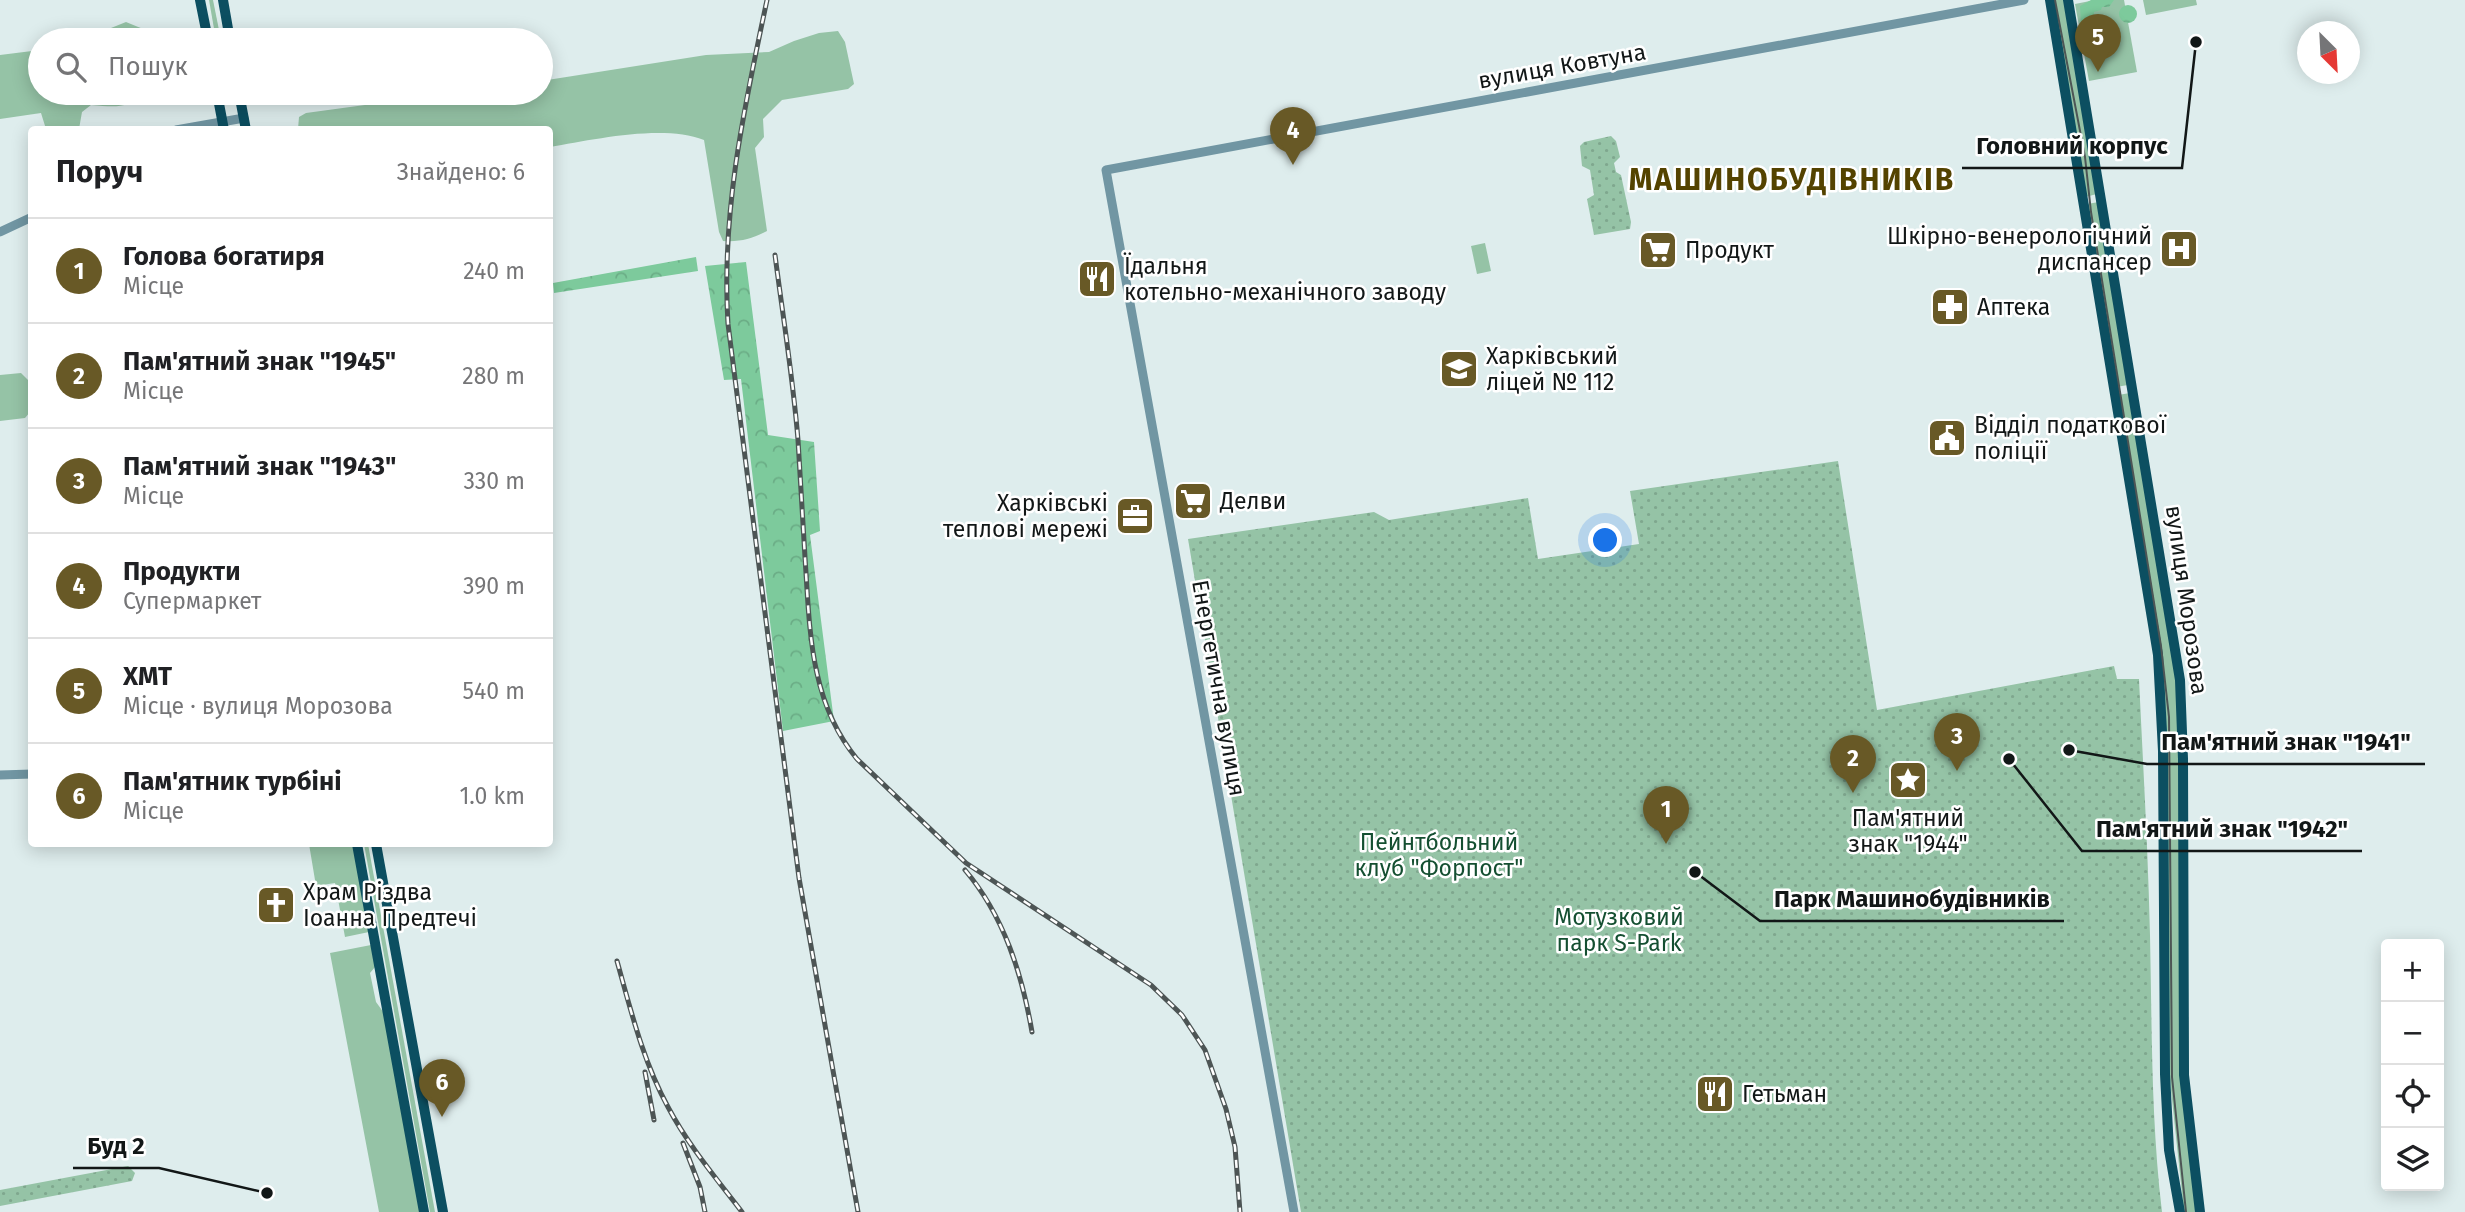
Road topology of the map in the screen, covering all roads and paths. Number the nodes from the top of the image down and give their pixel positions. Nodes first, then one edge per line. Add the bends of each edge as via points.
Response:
1 (200, 0) edge
2 (223, 0) edge
3 (2024, 0) edge
4 (2050, 0) edge
5 (2068, 0) edge
6 (206, 28) edge
7 (228, 28) edge
8 (219, 105) edge
9 (241, 105) edge
10 (244, 124) edge
11 (223, 125) edge
12 (1106, 170) joint
13 (28, 218) edge
14 (0, 232) edge
15 (28, 774) edge
16 (0, 775) edge
17 (358, 847) edge
18 (377, 847) edge
19 (424, 1212) edge
20 (443, 1212) edge
21 (1294, 1212) edge
22 (2180, 1212) edge
23 (2200, 1212) edge

1 - 6 main road
2 - 7 main road
3 - 12 street, вулиця Ковтуна
4 - 22 main road, вулиця Морозова via 2158,656 2165,1074 2169,1150
5 - 23 main road, вулиця Морозова via 2180,680 2183,1075
8 - 11 main road
9 - 10 main road
10 - 11 street
12 - 21 street, Енергетична вулиця
13 - 14 street
15 - 16 street
17 - 19 main road
18 - 20 main road

